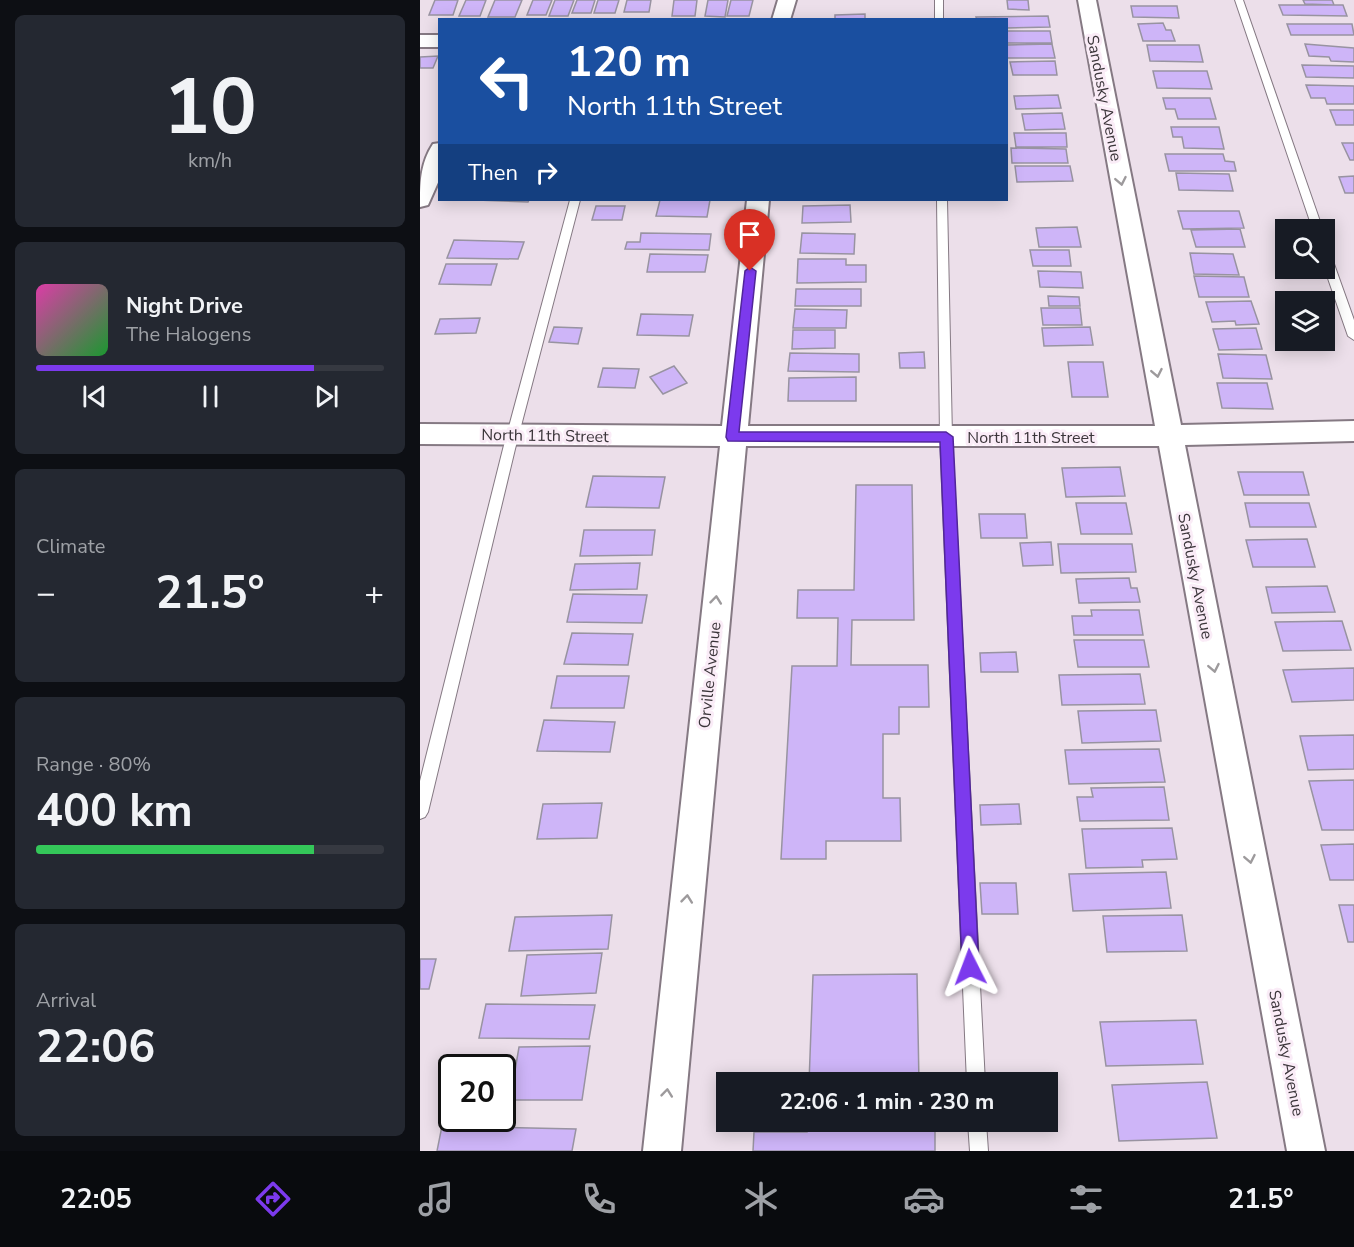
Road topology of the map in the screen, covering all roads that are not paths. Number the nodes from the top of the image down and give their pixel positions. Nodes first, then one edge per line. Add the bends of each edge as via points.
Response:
1 (787, 0) edge
2 (939, 0) edge
3 (1087, 0) edge
4 (1239, 0) edge
5 (782, 18) edge
6 (939, 18) edge
7 (420, 41) edge
8 (438, 41) edge
9 (438, 154) edge
10 (420, 200) edge
11 (575, 201) edge
12 (758, 201) edge
13 (942, 201) edge
14 (1314, 219) edge
15 (1334, 279) edge
16 (1354, 336) edge
17 (1354, 431) edge
18 (420, 434) edge
19 (512, 434) junction
20 (733, 437) junction
21 (946, 437) junction
22 (1170, 438) junction
23 (420, 812) edge
24 (975, 1072) edge
25 (978, 1132) edge
26 (662, 1151) edge
27 (979, 1151) edge
28 (1306, 1151) edge

1 - 5 street
2 - 6 lane
3 -> 22 street, Sandusky Avenue
4 - 14 lane
7 - 8 street
9 - 10 street
11 - 19 lane
12 - 20 street, Orville Avenue
13 - 21 lane
15 - 16 lane
17 - 22 street, North 11th Street
18 - 19 street, North 11th Street
19 - 20 street, North 11th Street
19 - 23 lane
20 - 21 street, North 11th Street
26 -> 20 street, Orville Avenue
21 - 22 street, North 11th Street
21 - 24 lane
22 -> 28 street, Sandusky Avenue
25 - 27 lane

